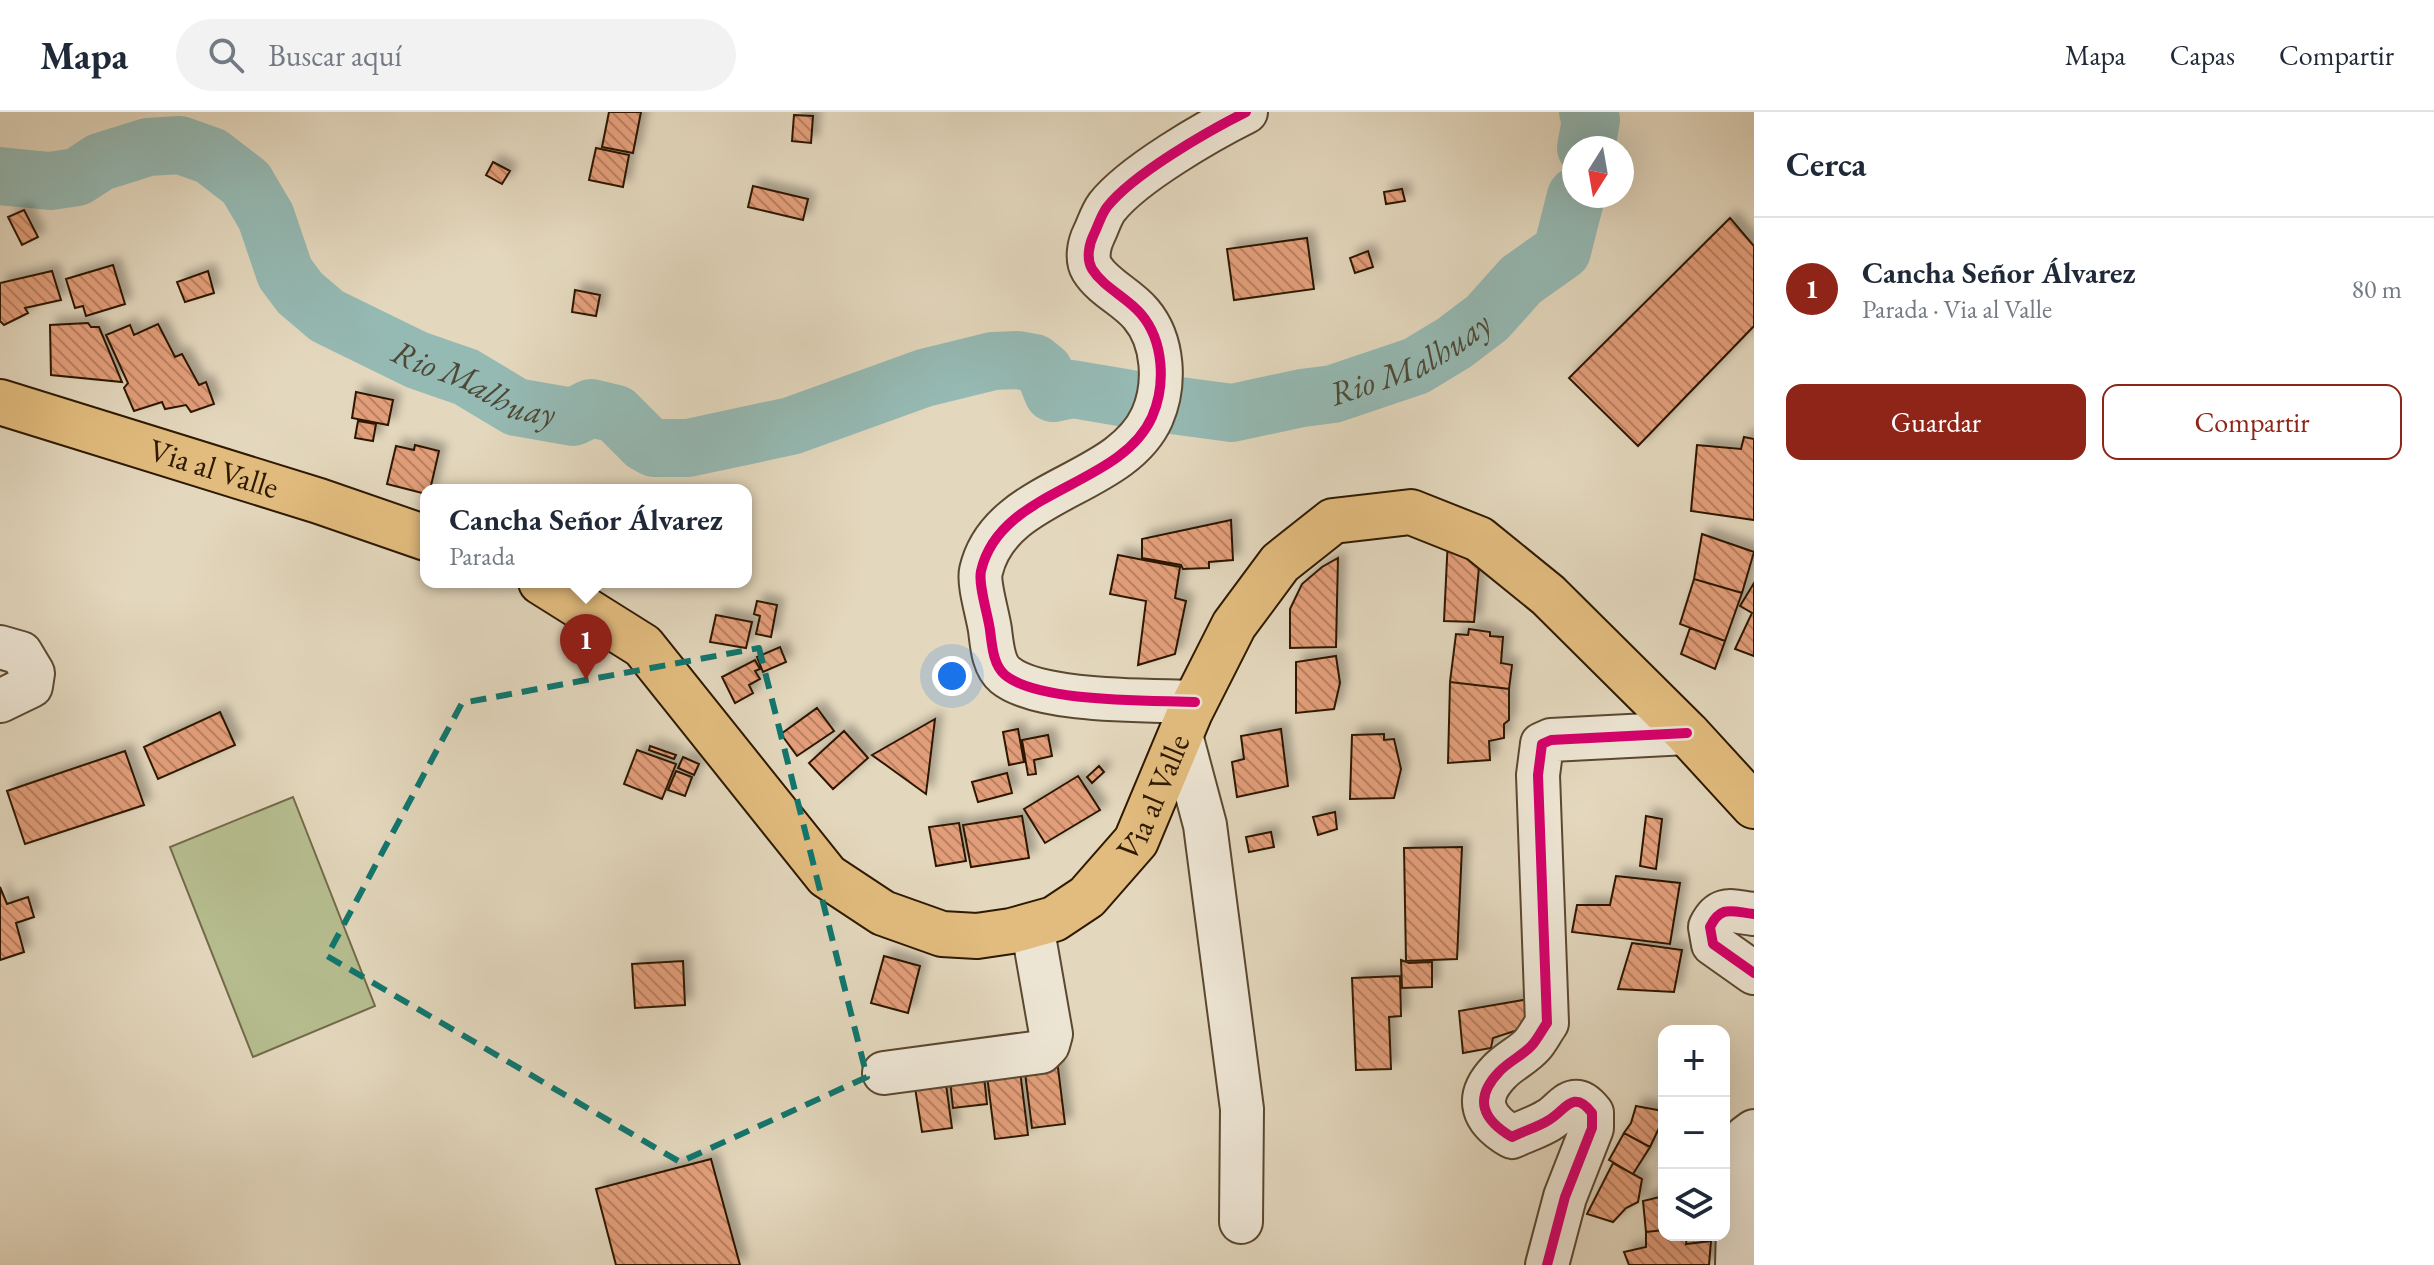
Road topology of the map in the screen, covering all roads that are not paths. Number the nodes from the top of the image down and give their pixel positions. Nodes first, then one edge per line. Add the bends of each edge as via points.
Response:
1 (1246, 112) edge
2 (0, 402) edge
3 (420, 536) edge
4 (551, 588) edge
5 (0, 647) edge
6 (0, 701) edge
7 (1188, 719) junction
8 (1687, 733) junction
9 (1754, 806) edge
10 (1754, 914) edge
11 (1032, 925) junction
12 (1754, 973) edge
13 (884, 1073) dead end
14 (1754, 1131) edge
15 (1241, 1222) dead end
16 (1547, 1265) edge
17 (1737, 1265) edge

1 - 7 street via 1149,170 1106,208 1089,244 1090,266 1141,314 1159,347 1161,379 1153,414 1123,454 1031,507 997,537 981,572 992,653 1003,674 1026,687
2 - 3 main road, Via al Valle
4 - 11 main road, Via al Valle via 643,646 827,876 883,913 942,934 977,936
5 - 6 street via 21,653 33,673 31,686
7 - 8 main road, Via al Valle via 1234,625 1280,563 1333,521 1411,512 1491,548 1548,595
7 - 11 main road, Via al Valle via 1136,841 1087,897 1054,919
7 - 15 street via 1242,1109
8 - 9 main road, Via al Valle
8 - 16 street via 1542,744 1538,775 1547,1023 1532,1046 1499,1071 1485,1104 1493,1126 1512,1137 1551,1120 1572,1102 1592,1113 1592,1128 1565,1197
10 - 12 street via 1724,911 1710,927 1713,944
11 - 13 street via 1051,1034 1048,1045 1041,1052
14 - 17 street via 1740,1155

